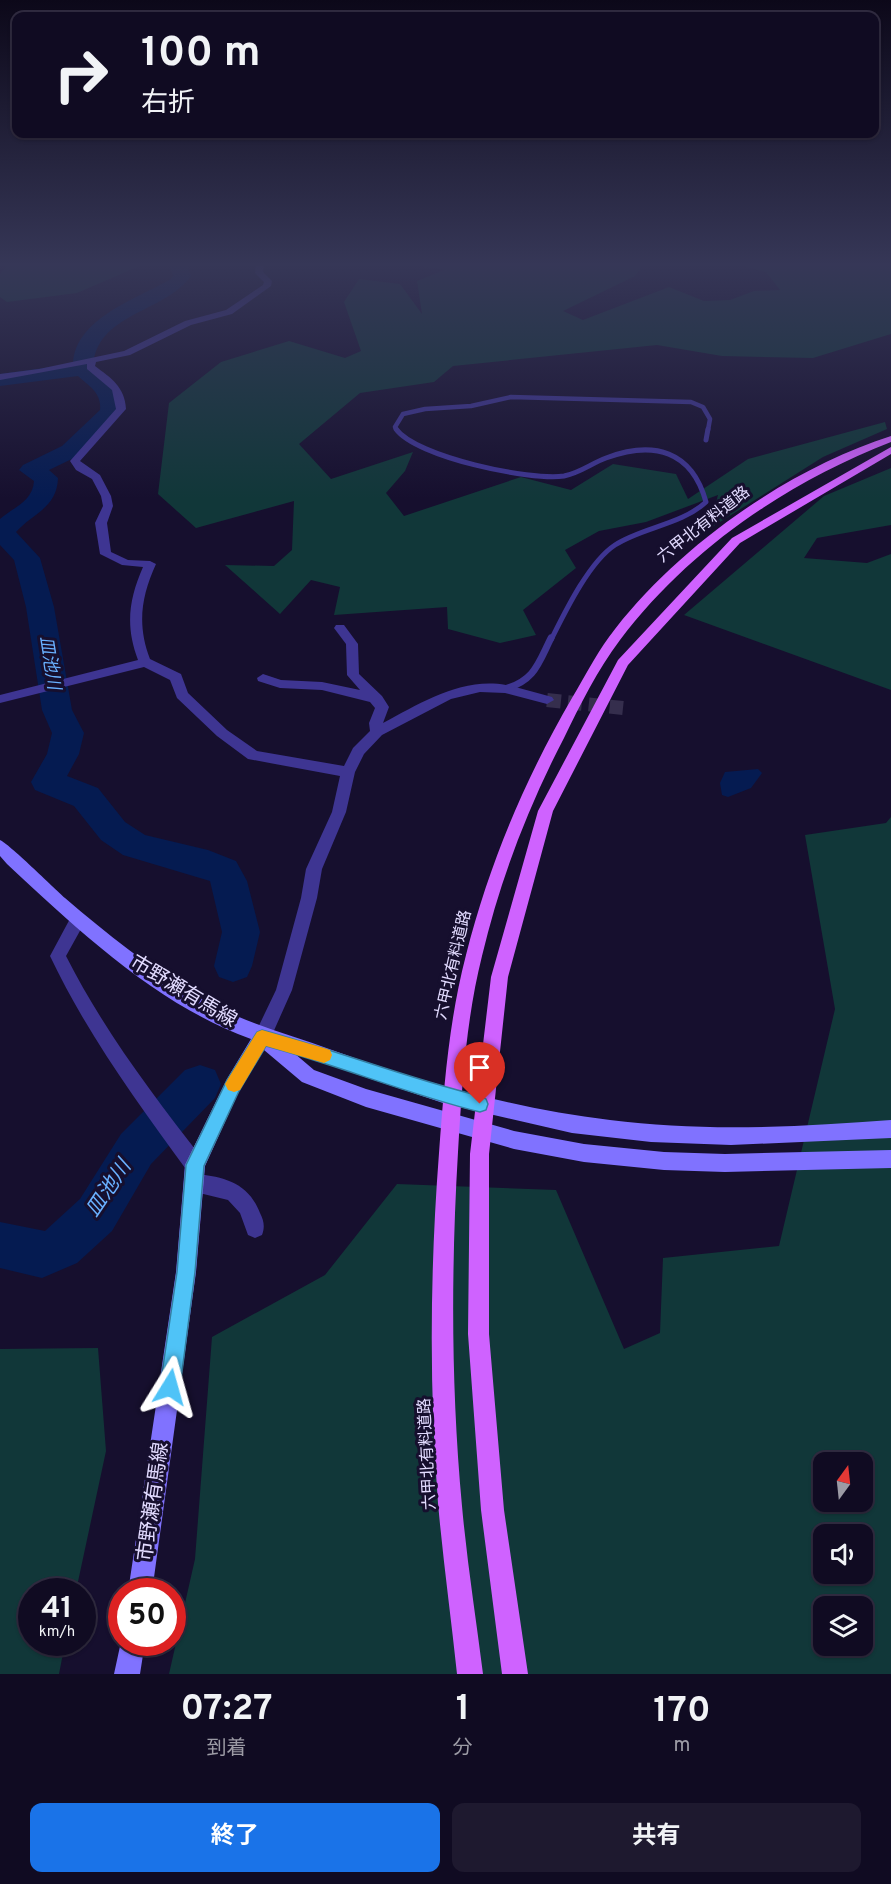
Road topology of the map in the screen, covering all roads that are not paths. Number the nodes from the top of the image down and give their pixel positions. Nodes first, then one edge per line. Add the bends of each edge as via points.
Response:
1 (149, 342) edge
2 (90, 362) junction
3 (0, 377) edge
4 (891, 439) edge
5 (705, 440) dead end
6 (891, 450) edge
7 (340, 628) dead end
8 (145, 662) junction
9 (263, 678) dead end
10 (505, 688) junction
11 (0, 699) edge
12 (377, 699) junction
13 (547, 700) tunnel mouth
14 (376, 732) junction
15 (348, 772) junction
16 (0, 846) edge
17 (78, 920) junction
18 (262, 1038) junction
19 (891, 1129) edge
20 (891, 1159) edge
21 (194, 1174) junction
22 (255, 1228) dead end
23 (142, 1578) edge
24 (130, 1656) edge
25 (127, 1674) edge
26 (470, 1674) edge
27 (514, 1674) edge

1 - 2 street via 127,353
2 - 3 street
2 - 8 street via 90,367 113,382 120,395 121,409 75,462 96,477 106,496 108,506 101,523 106,554 126,563 150,564 139,589 134,637
4 - 26 main road, 六甲北有料道路 via 800,480 736,522 660,587 616,636 535,776 511,836 464,1000 448,1157 441,1284 450,1503
5 - 10 lane via 710,419 703,407 691,402 511,397 403,414 395,428 405,440 428,451 480,464 561,477 608,458 654,449 693,466 704,485 706,502 695,512 615,545 594,565 532,676
6 - 27 main road, 六甲北有料道路 via 797,498 731,544 664,608 616,670 575,745 529,857 494,1008 477,1166 480,1390
7 - 12 street via 352,644 353,675
8 - 11 street
8 - 15 street via 176,677 182,694 222,733 253,754
9 - 12 street
10 - 13 street
10 - 14 street via 447,695
12 - 14 street via 382,707
14 - 15 street via 358,752
15 - 18 street via 339,812 314,869 284,990
16 - 17 street, 市野瀬有馬線
17 - 18 street, 市野瀬有馬線 via 112,948 219,1017
17 - 21 street via 58,956 75,994 107,1048
18 - 19 street via 443,1095 574,1124 722,1136
18 - 20 street via 308,1076 366,1098 514,1140 584,1153 664,1161
18 - 21 street, 市野瀬有馬線 via 233,1085
21 - 22 street via 237,1192 250,1208
21 - 23 street, 市野瀬有馬線 via 186,1272
24 - 25 street

